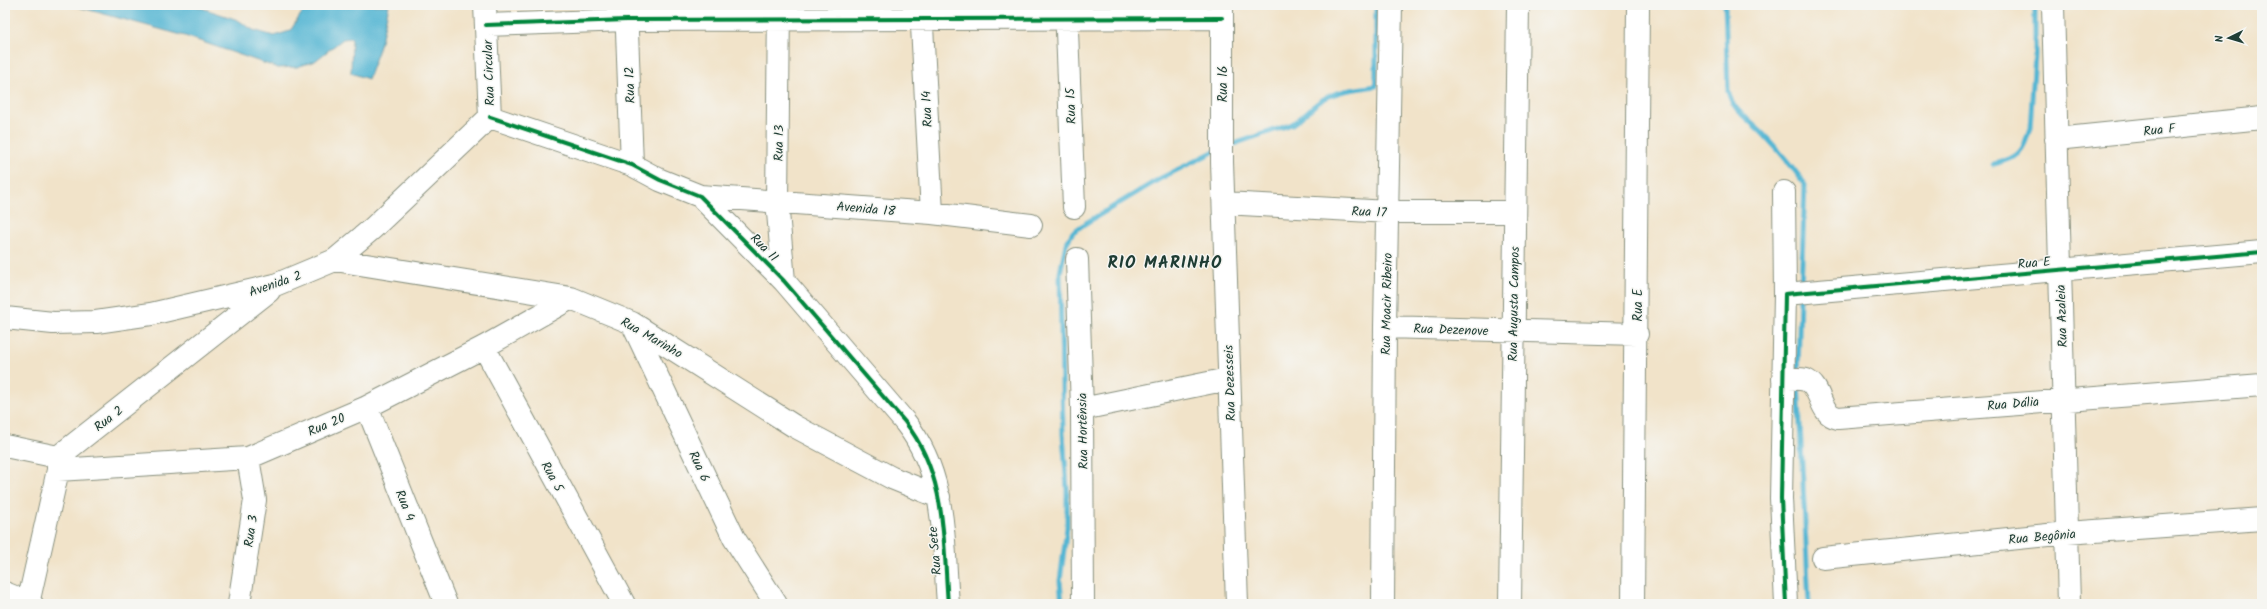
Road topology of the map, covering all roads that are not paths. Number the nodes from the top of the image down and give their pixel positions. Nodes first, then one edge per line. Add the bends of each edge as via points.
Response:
1 (1391, 5) edge
2 (1518, 5) edge
3 (1638, 5) edge
4 (2053, 5) edge
5 (626, 12) edge
6 (779, 12) edge
7 (1066, 12) edge
8 (1222, 12) edge
9 (921, 13) edge
10 (485, 15) edge
11 (490, 117) junction
12 (2262, 118) edge
13 (2056, 139) junction
14 (1222, 162) joint
15 (632, 165) junction
16 (1784, 192) dead end
17 (700, 196) junction
18 (777, 201) junction
19 (1224, 203) junction
20 (1074, 208) dead end
21 (1389, 212) junction
22 (1514, 212) junction
23 (932, 213) junction
24 (1031, 225) dead end
25 (2262, 252) edge
26 (1077, 259) dead end
27 (335, 260) junction
28 (2060, 269) junction
29 (784, 281) junction
30 (275, 286) junction
31 (1795, 293) junction
32 (571, 298) junction
33 (5, 318) edge
34 (632, 323) junction
35 (1385, 327) junction
36 (1512, 332) junction
37 (1637, 334) junction
38 (484, 347) junction
39 (1228, 379) junction
40 (1792, 379) junction
41 (2262, 385) edge
42 (2063, 399) junction
43 (367, 407) junction
44 (1082, 409) junction
45 (5, 446) edge
46 (248, 458) junction
47 (58, 464) junction
48 (939, 497) junction
49 (2262, 518) edge
50 (2067, 533) junction
51 (1823, 558) dead end
52 (5, 594) edge
53 (29, 603) edge
54 (239, 604) edge
55 (446, 604) edge
56 (624, 604) edge
57 (776, 604) edge
58 (948, 604) edge
59 (1082, 604) edge
60 (1237, 604) edge
61 (1383, 604) edge
62 (1510, 604) edge
63 (1633, 604) edge
64 (1786, 604) edge
65 (2069, 604) edge

1 - 21 street, Rua Moacir Ribeiro
2 - 22 street, Rua Augusta Campos
3 - 37 street, Rua E
4 - 13 street, Rua Azaleia
5 - 6 street
5 - 10 street
5 - 15 street, Rua 12
6 - 9 street
6 - 18 street, Rua 13
7 - 8 street
7 - 9 street
7 - 20 street, Rua 15
8 - 14 street, Rua 16
9 - 23 street, Rua 14
10 - 11 street, Rua Circular
11 - 15 street, Rua 11
11 - 27 street, Avenida 2 via 373,228
12 - 13 street, Rua F
13 - 28 street, Rua Azaleia
14 - 19 street, Rua Dezesseis
15 - 17 street, Rua 11 via 660,180
16 - 31 street
17 - 18 street, Avenida 18
17 - 29 street, Rua 11
18 - 23 street, Avenida 18
18 - 29 street, Rua 13
19 - 21 street, Rua 17
19 - 39 street, Rua Dezesseis
21 - 22 street, Rua 17
21 - 35 street, Rua Moacir Ribeiro
22 - 36 street, Rua Augusta Campos
23 - 24 street, Avenida 18
25 - 28 street, Rua E
26 - 44 street, Rua Hortênsia
27 - 30 street, Avenida 2
27 - 32 street, Rua Marinho
28 - 31 street, Rua E
28 - 42 street, Rua Azaleia
29 - 48 street, Rua 11 via 917,437 928,459
30 - 33 street, Avenida 2 via 151,314 96,322 53,323
30 - 47 street, Rua 2
31 - 40 street
32 - 34 street, Rua Marinho
32 - 38 street, Rua 20
34 - 48 street, Rua Marinho via 794,426 892,478
34 - 57 street, Rua 6 via 734,538
35 - 36 street, Rua Dezenove
35 - 61 street, Rua Moacir Ribeiro
36 - 37 street, Rua Dezenove
36 - 62 street, Rua Augusta Campos
37 - 63 street, Rua E
38 - 43 street, Rua 20
38 - 56 street, Rua 5
39 - 44 street
39 - 60 street, Rua Dezesseis
40 - 42 street, Rua Dália via 1813,386 1828,414 1838,418
40 - 64 street via 1781,498
41 - 42 street, Rua Dália
42 - 50 street, Rua Azaleia
43 - 46 street, Rua 20
43 - 55 street, Rua 4
44 - 59 street, Rua Hortênsia
45 - 47 street, Rua 20
46 - 47 street, Rua 20
46 - 54 street, Rua 3 via 255,500
47 - 53 street
48 - 58 street, Rua Sete
49 - 50 street, Rua Begônia
50 - 51 street, Rua Begônia
50 - 65 street, Rua Azaleia
52 - 53 street

